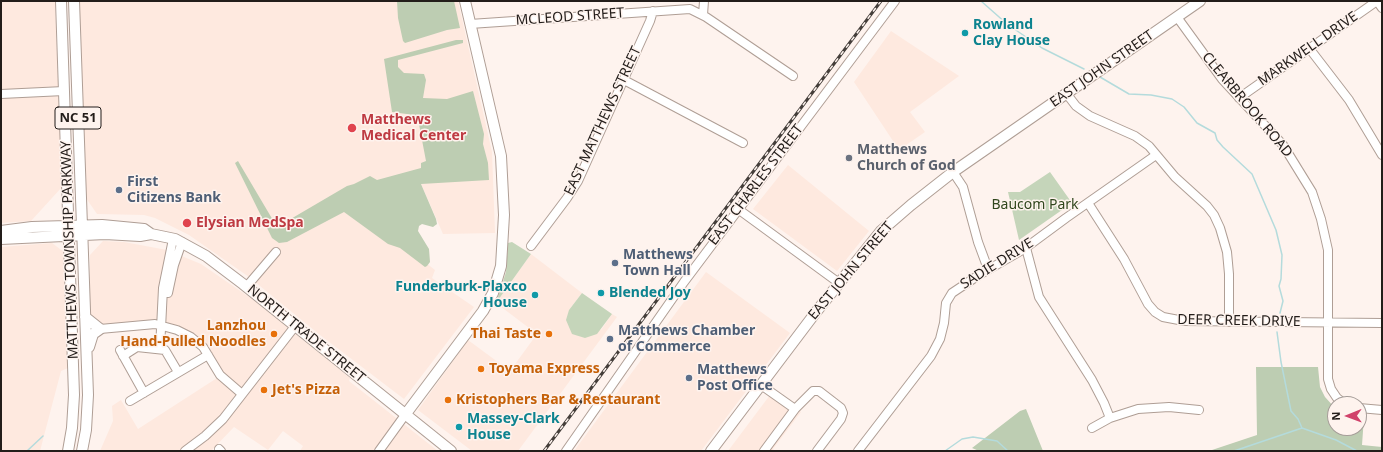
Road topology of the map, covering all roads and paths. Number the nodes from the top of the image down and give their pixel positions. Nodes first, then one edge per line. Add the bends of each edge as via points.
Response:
1 (60, 1) edge
2 (74, 1) edge
3 (465, 1) edge
4 (704, 1) edge
5 (895, 1) edge
6 (1200, 1) edge
7 (1377, 1) edge
8 (1382, 8) edge
9 (653, 11) junction
10 (702, 15) junction
11 (1177, 17) junction
12 (470, 24) junction
13 (1309, 48) junction
14 (793, 76) dead end
15 (624, 80) junction
16 (64, 91) junction
17 (1066, 93) junction
18 (1, 94) edge
19 (1239, 98) junction
20 (743, 143) dead end
21 (1156, 155) junction
22 (1382, 155) edge
23 (954, 172) junction
24 (1088, 203) junction
25 (738, 209) junction
26 (82, 230) junction
27 (1, 231) edge
28 (69, 231) junction
29 (1, 239) edge
30 (177, 240) junction
31 (531, 246) dead end
32 (1026, 248) junction
33 (276, 252) dead end
34 (988, 269) junction
35 (839, 283) junction
36 (247, 286) junction
37 (85, 317) junction
38 (1229, 322) junction
39 (1328, 322) junction
40 (1382, 323) edge
41 (162, 325) junction
42 (296, 326) junction
43 (100, 329) junction
44 (160, 349) junction
45 (208, 355) junction
46 (87, 369) junction
47 (178, 372) junction
48 (761, 384) junction
49 (144, 393) junction
50 (242, 394) junction
51 (1336, 396) edge
52 (130, 401) dead end
53 (795, 409) junction
54 (1367, 409) edge
55 (1199, 410) dead end
56 (1382, 410) edge
57 (405, 415) junction
58 (1110, 418) junction
59 (1092, 428) dead end
60 (68, 451) edge
61 (82, 451) edge
62 (185, 451) edge
63 (379, 451) edge
64 (451, 451) edge
65 (566, 451) edge
66 (712, 451) edge
67 (764, 451) edge
68 (817, 451) edge
69 (858, 451) edge

1 - 16 main road, MATTHEWS TOWNSHIP PARKWAY / NC 51
2 - 26 main road, MATTHEWS TOWNSHIP PARKWAY / NC 51
3 - 12 main road
4 - 10 street
5 - 25 street, EAST CHARLES STREET
6 - 11 main road, EAST JOHN STREET
7 - 8 street
7 - 13 street, MARKWELL DRIVE
9 - 10 street, MCLEOD STREET via 690,9
9 - 12 street, MCLEOD STREET
9 - 15 street, EAST MATTHEWS STREET
10 - 14 street, MCLEOD STREET
11 - 17 main road, EAST JOHN STREET
11 - 19 street, CLEARBROOK ROAD via 1218,74
12 - 57 main road via 501,156 501,266 498,280 483,311
13 - 19 street, MARKWELL DRIVE
13 - 22 street via 1349,100
15 - 20 street
15 - 31 street, EAST MATTHEWS STREET via 578,181
16 - 18 street
16 - 28 main road, MATTHEWS TOWNSHIP PARKWAY / NC 51
17 - 21 street via 1084,113 1135,136
17 - 23 main road, EAST JOHN STREET
19 - 39 street, CLEARBROOK ROAD via 1283,145 1312,192 1328,250
21 - 24 street, SADIE DRIVE
21 - 38 street via 1175,177 1207,206 1216,219 1229,265
23 - 34 street via 963,187
23 - 35 main road, EAST JOHN STREET via 882,231
24 - 32 street, SADIE DRIVE
24 - 38 street, DEER CREEK DRIVE via 1155,312 1175,320
25 - 35 street
25 - 65 street, EAST CHARLES STREET via 643,339
26 - 28 main road, NORTH TRADE STREET
26 - 30 main road, NORTH TRADE STREET via 140,236 151,234
26 - 37 main road, MATTHEWS TOWNSHIP PARKWAY / NC 51
27 - 28 main road via 32,227
28 - 29 main road
28 - 60 main road, MATTHEWS TOWNSHIP PARKWAY / NC 51 via 74,395
30 - 36 main road, NORTH TRADE STREET via 206,256
30 - 41 street via 163,288 160,318
32 - 34 street, SADIE DRIVE
32 - 58 street via 1039,297 1092,380
33 - 36 street
34 - 69 street, SADIE DRIVE via 956,289 949,298 946,303 943,330 931,356
35 - 48 main road, EAST JOHN STREET
36 - 42 main road, NORTH TRADE STREET
37 - 43 main road
37 - 46 main road, MATTHEWS TOWNSHIP PARKWAY / NC 51
38 - 39 street, DEER CREEK DRIVE
39 - 40 street, DEER CREEK DRIVE
39 - 51 street, CLEARBROOK ROAD via 1328,379
41 - 43 street via 145,324
41 - 44 street
41 - 45 street via 191,337
42 - 50 street
42 - 57 main road, NORTH TRADE STREET
43 - 46 main road via 90,340
44 - 47 street via 167,352
44 - 49 street via 137,347 121,353
45 - 47 street
45 - 50 street via 220,375
46 - 61 main road, MATTHEWS TOWNSHIP PARKWAY / NC 51 via 86,430
47 - 49 street
48 - 53 street
48 - 66 main road, EAST JOHN STREET
49 - 52 street
50 - 62 street via 223,419
53 - 67 street
53 - 68 street via 813,390 819,391 841,408 841,419
54 - 56 street
55 - 58 street via 1149,408
57 - 63 street
57 - 64 main road, NORTH TRADE STREET
58 - 59 street

